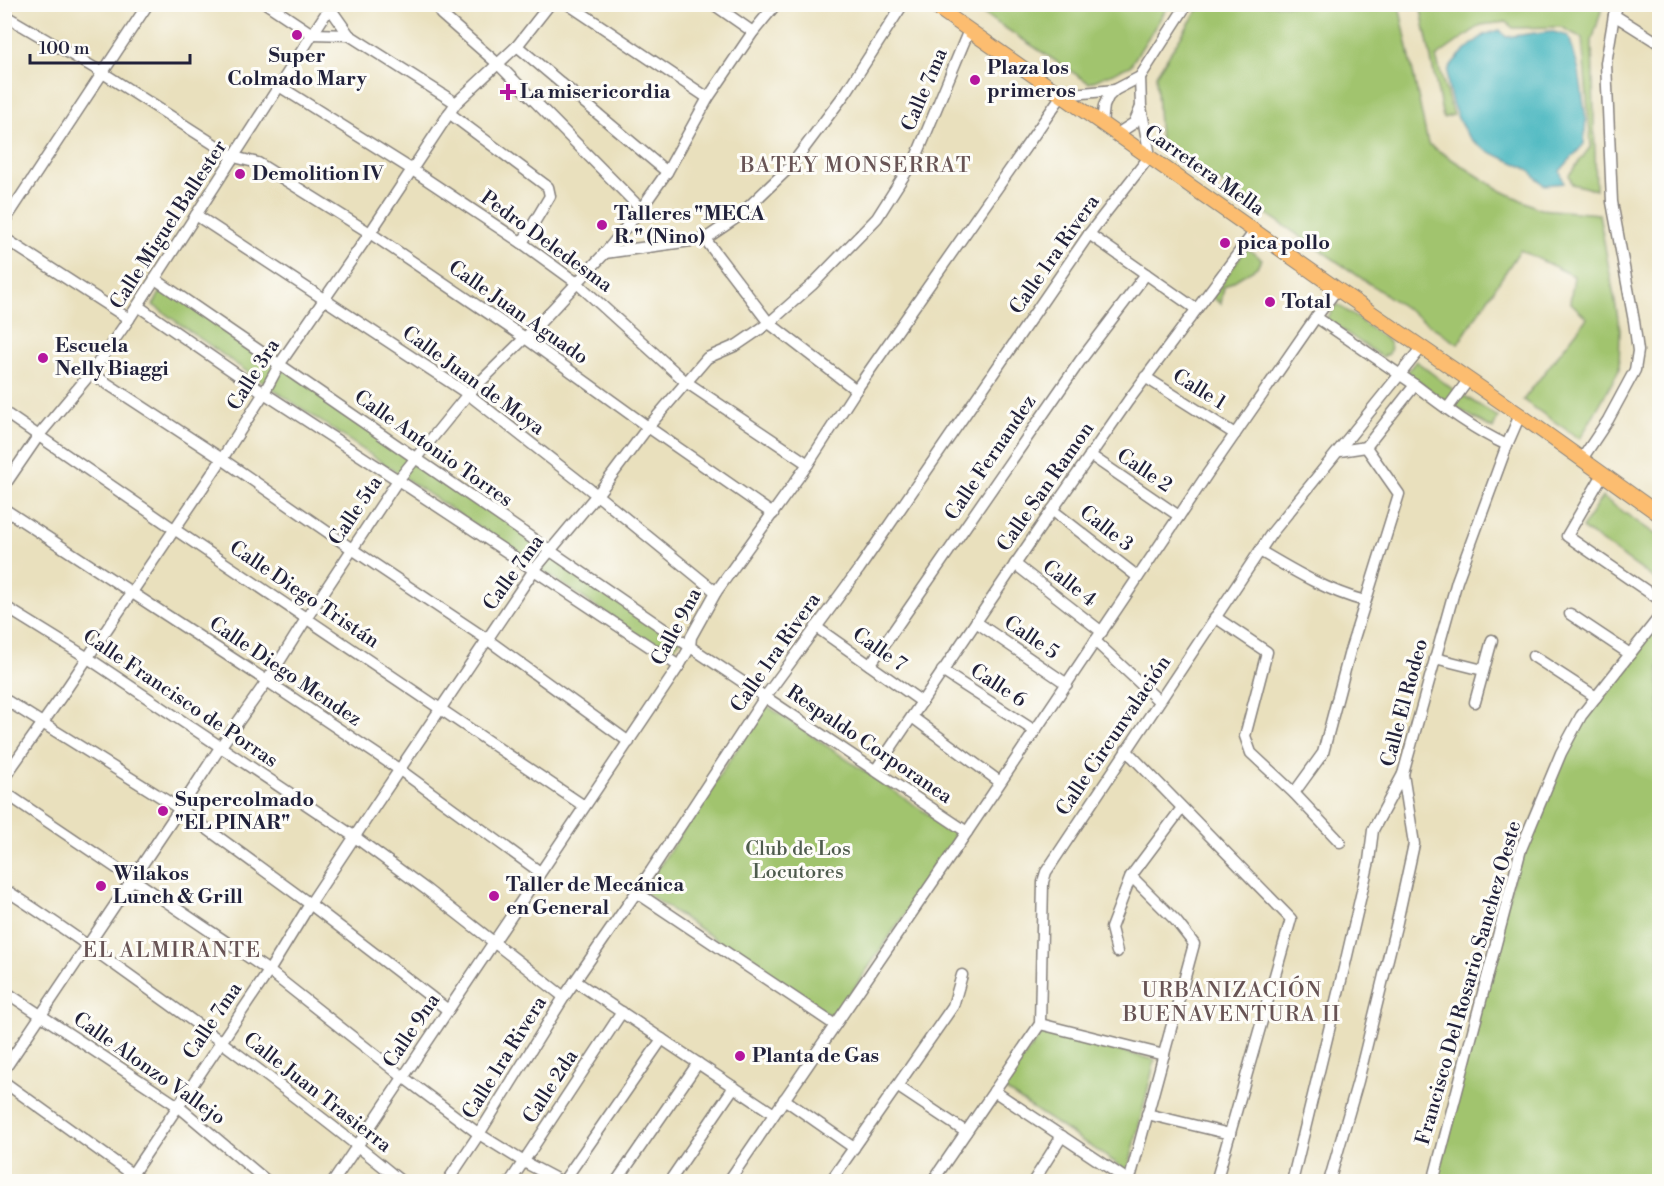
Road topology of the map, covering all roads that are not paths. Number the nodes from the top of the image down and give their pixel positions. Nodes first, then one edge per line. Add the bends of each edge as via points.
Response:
1 (148, 4) edge
2 (267, 4) edge
3 (550, 4) edge
4 (568, 4) edge
5 (713, 4) edge
6 (776, 4) edge
7 (903, 4) edge
8 (932, 4) edge
9 (1187, 4) edge
10 (331, 6) edge
11 (1616, 10) edge
12 (441, 14) dead end
13 (4, 15) edge
14 (969, 30) junction
15 (753, 32) junction
16 (312, 34) junction
17 (349, 36) junction
18 (1659, 44) edge
19 (517, 46) junction
20 (498, 64) junction
21 (103, 73) junction
22 (1140, 77) junction
23 (279, 86) junction
24 (1115, 90) junction
25 (1062, 95) junction
26 (708, 98) junction
27 (456, 103) junction
28 (1141, 107) junction
29 (449, 113) junction
30 (1102, 123) junction
31 (1117, 134) junction
32 (1150, 156) junction
33 (234, 157) junction
34 (411, 169) junction
35 (667, 172) junction
36 (641, 209) junction
37 (196, 216) junction
38 (4, 222) edge
39 (1255, 231) junction
40 (370, 233) junction
41 (1089, 234) junction
42 (4, 238) edge
43 (705, 239) junction
44 (522, 243) junction
45 (605, 253) junction
46 (1146, 274) junction
47 (155, 279) junction
48 (577, 283) junction
49 (1337, 289) junction
50 (324, 300) junction
51 (138, 306) junction
52 (1196, 309) junction
53 (1316, 317) junction
54 (129, 319) junction
55 (769, 322) junction
56 (525, 338) junction
57 (1422, 347) junction
58 (279, 365) junction
59 (91, 373) junction
60 (1400, 374) junction
61 (1145, 377) junction
62 (1469, 379) junction
63 (686, 382) junction
64 (1415, 385) junction
65 (856, 390) junction
66 (264, 393) junction
67 (468, 394) junction
68 (1447, 409) junction
69 (4, 412) edge
70 (1521, 415) junction
71 (648, 427) junction
72 (1235, 434) junction
73 (39, 435) junction
74 (1507, 445) junction
75 (1366, 447) junction
76 (1340, 451) junction
77 (1090, 455) junction
78 (222, 459) junction
79 (414, 459) junction
80 (1582, 459) junction
81 (808, 464) junction
82 (1605, 475) junction
83 (398, 480) junction
84 (4, 486) edge
85 (597, 495) junction
86 (4, 509) edge
87 (1052, 510) junction
88 (773, 514) junction
89 (1659, 515) edge
90 (1179, 516) junction
91 (174, 529) junction
92 (352, 549) junction
93 (1260, 551) junction
94 (551, 552) junction
95 (1015, 564) junction
96 (534, 570) junction
97 (1138, 577) junction
98 (132, 592) junction
99 (716, 592) junction
100 (1659, 600) edge
101 (1365, 601) junction
102 (4, 606) edge
103 (1570, 614) dead end
104 (1659, 616) edge
105 (306, 618) junction
106 (1215, 618) junction
107 (976, 622) junction
108 (816, 627) junction
109 (1099, 636) junction
110 (488, 640) junction
111 (1491, 640) dead end
112 (690, 647) junction
113 (1630, 654) junction
114 (1533, 656) dead end
115 (88, 658) junction
116 (1435, 658) junction
117 (870, 665) junction
118 (679, 666) junction
119 (1483, 670) junction
120 (942, 672) junction
121 (267, 681) junction
122 (1067, 684) junction
123 (765, 697) junction
124 (1596, 697) junction
125 (4, 699) edge
126 (1159, 701) junction
127 (922, 702) junction
128 (1475, 702) dead end
129 (441, 709) junction
130 (912, 717) junction
131 (43, 723) junction
132 (1035, 731) junction
133 (629, 742) junction
134 (221, 746) junction
135 (1126, 750) junction
136 (400, 770) junction
137 (875, 771) junction
138 (1403, 774) junction
139 (4, 778) edge
140 (1000, 782) junction
141 (4, 792) edge
142 (1294, 793) junction
143 (584, 806) junction
144 (1182, 808) junction
145 (180, 809) junction
146 (967, 832) junction
147 (355, 837) junction
148 (1340, 842) dead end
149 (540, 872) junction
150 (1131, 876) junction
151 (133, 878) junction
152 (4, 889) edge
153 (636, 892) junction
154 (310, 904) junction
155 (493, 942) junction
156 (88, 945) junction
157 (1117, 952) dead end
158 (268, 971) junction
159 (962, 975) dead end
160 (575, 981) junction
161 (4, 991) edge
162 (564, 997) junction
163 (448, 1010) junction
164 (622, 1012) junction
165 (41, 1015) junction
166 (1040, 1024) junction
167 (835, 1025) junction
168 (662, 1039) junction
169 (221, 1041) junction
170 (1164, 1055) junction
171 (698, 1063) junction
172 (4, 1070) edge
173 (403, 1077) junction
174 (4, 1082) edge
175 (897, 1086) junction
176 (734, 1087) junction
177 (994, 1091) junction
178 (784, 1099) junction
179 (178, 1106) junction
180 (774, 1114) junction
181 (1148, 1114) junction
182 (966, 1132) junction
183 (479, 1134) junction
184 (1230, 1134) junction
185 (1062, 1136) junction
186 (357, 1145) junction
187 (854, 1148) junction
188 (524, 1162) junction
189 (130, 1178) edge
190 (1129, 1181) edge
191 (143, 1182) edge
192 (268, 1182) edge
193 (333, 1182) edge
194 (402, 1182) edge
195 (447, 1182) edge
196 (510, 1182) edge
197 (562, 1182) edge
198 (616, 1182) edge
199 (669, 1182) edge
200 (728, 1182) edge
201 (830, 1182) edge
202 (932, 1182) edge
203 (1033, 1182) edge
204 (1216, 1182) edge
205 (1292, 1182) edge
206 (1329, 1182) edge
207 (1433, 1182) edge

1 - 21 street
2 - 16 street
3 - 19 street, Calle 3ra
4 - 26 street
5 - 15 street
6 - 15 street, Calle 5ta
7 - 43 street via 847,91 790,167 739,216
8 - 14 main road, Carretera Mella
9 - 22 street
10 - 16 street, Calle Miguel Ballester
10 - 17 street
11 - 18 street
11 - 80 street via 1606,63 1612,202 1638,351 1635,370
12 - 20 street
13 - 21 street, Calle Juan Aguado
14 - 25 main road, Carretera Mella
14 - 55 street, Calle 7ma via 917,155 877,218 812,285
15 - 26 street, Calle 5ta
16 - 17 street
16 - 23 street, Calle Miguel Ballester
17 - 27 street
19 - 20 street, Calle 3ra
19 - 35 street
20 - 27 street, Calle 3ra
20 - 36 street
21 - 33 street, Calle Juan Aguado
21 - 38 street
22 - 24 street
22 - 28 street
23 - 33 street, Calle Miguel Ballester
23 - 34 street, Pedro Deledesma
24 - 25 street
24 - 30 street via 1107,97
25 - 30 main road, Carretera Mella
25 - 65 street, Calle 9na
26 - 35 street, Calle 5ta
27 - 29 street, Calle 3ra
28 - 31 street via 1134,123
28 - 32 street
29 - 34 street, Calle 3ra
29 - 44 street via 548,188 550,196
30 - 31 main road, Carretera Mella
31 - 32 main road, Carretera Mella
32 - 39 main road, Carretera Mella
32 - 41 street, Calle 1ra Rivera
33 - 37 street, Calle Miguel Ballester
33 - 40 street, Calle Juan Aguado via 258,163
34 - 40 street, Calle 3ra
34 - 44 street, Pedro Deledesma
35 - 36 street, Calle 5ta
36 - 45 street, Calle 5ta
37 - 47 street, Calle Miguel Ballester
37 - 50 street, Calle Juan de Moya
39 - 49 main road, Carretera Mella
39 - 52 street, Calle San Ramon
40 - 50 street, Calle 3ra
40 - 56 street, Calle Juan Aguado
41 - 46 street
41 - 108 street, Calle 1ra Rivera
42 - 54 street
43 - 45 street
43 - 55 street
44 - 48 street, Pedro Deledesma
45 - 48 street, Calle 5ta
46 - 52 street
46 - 117 street, Calle Fernandez via 1080,361
47 - 51 street, Calle Miguel Ballester
47 - 58 street, Calle Antonio Torres
48 - 56 street, Calle 5ta
48 - 63 street, Pedro Deledesma
49 - 53 street
49 - 57 main road, Carretera Mella
50 - 58 street, Calle 3ra
50 - 67 street, Calle Juan de Moya
51 - 54 street, Calle Miguel Ballester
51 - 66 street
52 - 61 street, Calle San Ramon
53 - 60 street
53 - 72 street
54 - 59 street, Calle Miguel Ballester
55 - 63 street, Calle 7ma via 736,345 706,358
55 - 65 street
56 - 67 street, Calle 5ta
56 - 71 street, Calle Juan Aguado
57 - 60 street, Calle Circunvalación
57 - 62 main road, Carretera Mella
58 - 66 street, Calle 3ra
58 - 79 street, Calle Antonio Torres
59 - 73 street, Calle Miguel Ballester
59 - 78 street
60 - 64 street
60 - 76 street, Calle Circunvalación
61 - 72 street, Calle 1
61 - 77 street, Calle San Ramon
62 - 68 street
62 - 70 main road, Carretera Mella
63 - 71 street, Calle 7ma
63 - 81 street, Pedro Deledesma
64 - 68 street
64 - 75 street
65 - 81 street, Calle 9na
66 - 78 street, Calle 3ra
66 - 83 street
67 - 79 street, Calle 5ta
67 - 85 street, Calle Juan de Moya
68 - 74 street
69 - 73 street, Calle Diego Tristán
70 - 74 street, Calle El Rodeo
70 - 80 main road, Carretera Mella
71 - 85 street, Calle 7ma
71 - 88 street, Calle Juan Aguado
72 - 90 street
73 - 84 street, Calle Miguel Ballester
73 - 91 street, Calle Diego Tristán
74 - 116 street, Calle El Rodeo via 1457,581
75 - 76 street
75 - 101 street via 1399,494
76 - 93 street, Calle Circunvalación
77 - 87 street, Calle San Ramon
77 - 90 street, Calle 2
78 - 91 street, Calle 3ra
78 - 92 street
79 - 83 street, Calle 5ta
79 - 94 street, Calle Antonio Torres
80 - 82 main road, Carretera Mella
81 - 88 street, Calle 9na
82 - 89 main road, Carretera Mella
82 - 100 street via 1567,536
83 - 92 street, Calle 5ta
83 - 96 street
85 - 94 street, Calle 7ma
85 - 99 street, Calle Juan de Moya
86 - 98 street, Calle Diego Mendez
87 - 95 street, Calle San Ramon
87 - 97 street, Calle 3
88 - 99 street, Calle 9na
90 - 97 street
91 - 98 street, Calle 3ra
91 - 105 street, Calle Diego Tristán
92 - 105 street, Calle 5ta
92 - 110 street
93 - 101 street via 1343,596
93 - 106 street, Calle Circunvalación
94 - 96 street, Calle 7ma
94 - 112 street, Calle Antonio Torres
95 - 107 street, Calle San Ramon
95 - 109 street, Calle 4
96 - 110 street, Calle 7ma
96 - 118 street
97 - 109 street
98 - 115 street, Calle 3ra
98 - 121 street, Calle Diego Mendez
99 - 112 street, Calle 9na via 691,637
101 - 142 street via 1323,753
102 - 115 street, Calle Francisco de Porras
103 - 113 street
104 - 113 street, Francisco Del Rosario Sanchez Oeste
105 - 121 street, Calle 5ta
105 - 129 street, Calle Diego Tristán
106 - 126 street, Calle Circunvalación
106 - 142 street via 1267,652 1245,736 1251,753
107 - 120 street, Calle San Ramon
107 - 122 street, Calle 5
108 - 117 street, Calle 7
108 - 123 street, Calle 1ra Rivera
109 - 122 street
109 - 126 street, Calle 4
110 - 129 street, Calle 7ma
110 - 133 street
111 - 119 street
112 - 118 street, Calle 9na
112 - 123 street, Respaldo Corporanea
113 - 124 street, Francisco Del Rosario Sanchez Oeste
114 - 124 street
115 - 131 street, Calle 3ra
115 - 134 street, Calle Francisco de Porras
116 - 119 street
116 - 138 street, Calle El Rodeo
117 - 127 street, Calle 7
118 - 133 street, Calle 9na
119 - 128 street
120 - 127 street, Calle San Ramon
120 - 132 street, Calle 6
121 - 134 street, Calle 5ta
121 - 136 street, Calle Diego Mendez
122 - 132 street
123 - 137 street, Respaldo Corporanea
123 - 153 street, Calle 1ra Rivera
124 - 207 street, Francisco Del Rosario Sanchez Oeste via 1561,753 1521,849
125 - 131 street
126 - 135 street, Calle Circunvalación
127 - 130 street, Calle San Ramon
129 - 136 street, Calle 7ma
129 - 143 street, Calle Diego Tristán
130 - 137 street, Calle San Ramon
130 - 140 street
131 - 139 street, Calle 3ra
131 - 145 street
132 - 140 street
133 - 143 street, Calle 9na
134 - 145 street, Calle 5ta
134 - 147 street, Calle Francisco de Porras
135 - 144 street
135 - 166 street, Calle Circunvalación via 1044,877
136 - 147 street, Calle 7ma
136 - 149 street, Calle Diego Mendez
137 - 146 street, Respaldo Corporanea
138 - 205 street via 1372,830 1369,861
138 - 206 street, Calle El Rodeo via 1414,844 1361,1070
140 - 146 street
141 - 151 street
142 - 148 street
143 - 149 street, Calle 9na
144 - 150 street
144 - 184 street via 1291,919
145 - 151 street, Calle 5ta
145 - 154 street
146 - 167 street
147 - 154 street, Calle 7ma
147 - 155 street, Calle Francisco de Porras
149 - 155 street, Calle 9na
150 - 157 street via 1111,928
150 - 170 street via 1194,944
151 - 156 street, Calle 5ta
151 - 158 street
152 - 156 street, Calle Juan Trasierra
153 - 160 street, Calle 1ra Rivera
153 - 167 street
154 - 158 street, Calle 7ma
154 - 163 street
155 - 162 street, Calle Francisco de Porras
155 - 163 street, Calle 9na
156 - 165 street, Calle 5ta
156 - 169 street, Calle Juan Trasierra
158 - 169 street, Calle 7ma
158 - 173 street
159 - 175 street via 953,1006
160 - 162 street, Calle 1ra Rivera
160 - 164 street
161 - 165 street, Calle Alonzo Vallejo
162 - 183 street, Calle 1ra Rivera
163 - 173 street, Calle 9na
164 - 168 street
164 - 188 street, Calle 2da
165 - 172 street, Calle 5ta
165 - 179 street, Calle Alonzo Vallejo
166 - 170 street
166 - 177 street
167 - 178 street
168 - 171 street
168 - 197 street
169 - 179 street, Calle 7ma
169 - 186 street, Calle Juan Trasierra
170 - 181 street
171 - 176 street
171 - 198 street
173 - 183 street
173 - 186 street, Calle 9na
174 - 189 street
175 - 182 street
175 - 187 street
176 - 180 street
176 - 199 street
177 - 182 street
177 - 185 street
178 - 180 street
178 - 187 street
179 - 189 street, Calle 7ma
179 - 192 street, Calle Alonzo Vallejo
180 - 200 street
181 - 184 street
181 - 190 street
182 - 202 street
183 - 188 street
183 - 195 street, Calle 1ra Rivera
184 - 204 street
185 - 190 street
185 - 203 street
186 - 193 street, Calle 9na
186 - 194 street, Calle Juan Trasierra
187 - 201 street
188 - 196 street, Calle 2da
188 - 197 street
189 - 191 street

